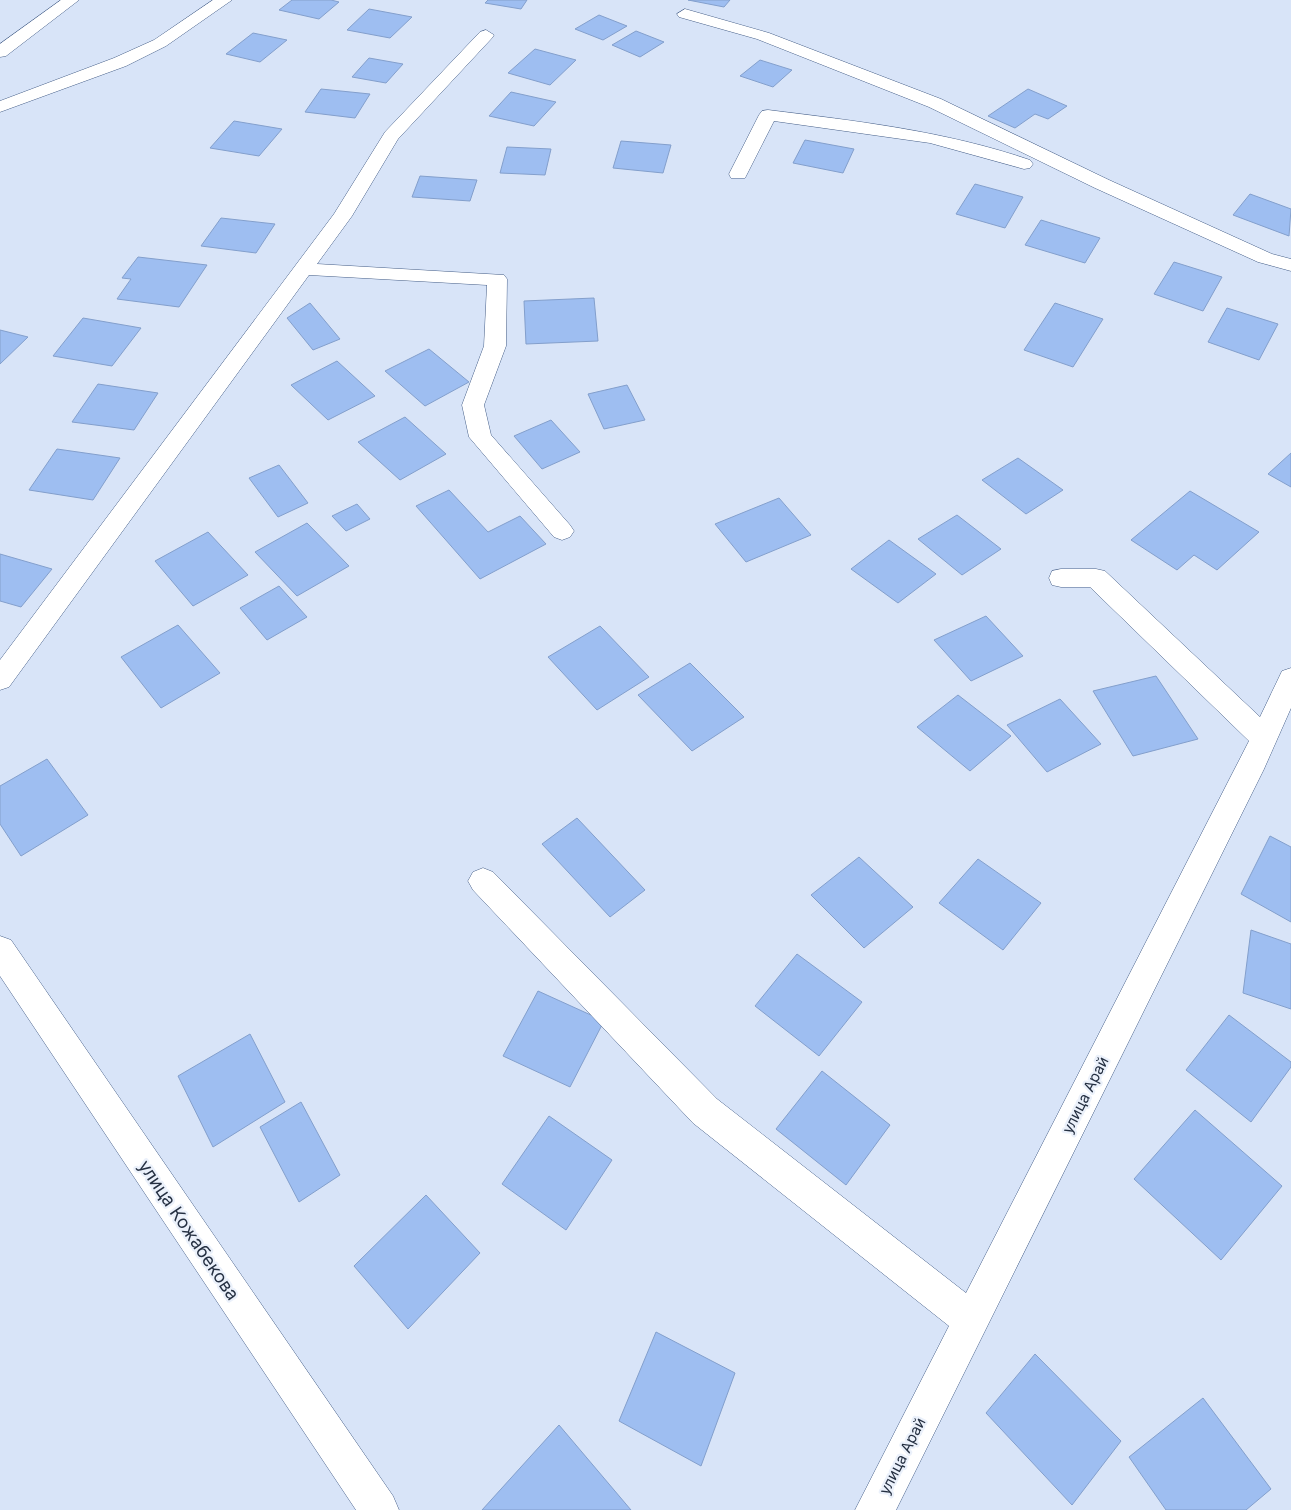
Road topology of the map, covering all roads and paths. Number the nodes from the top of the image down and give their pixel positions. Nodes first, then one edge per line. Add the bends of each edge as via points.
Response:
1 (71, 0) edge
2 (224, 0) edge
3 (685, 14) dead end
4 (486, 35) dead end
5 (0, 52) edge
6 (0, 91) edge
7 (8, 104) edge
8 (738, 174) dead end
9 (1102, 184) junction
10 (1291, 266) edge
11 (303, 269) junction
12 (562, 531) dead end
13 (1061, 578) dead end
14 (1291, 678) edge
15 (0, 680) edge
16 (1264, 738) junction
17 (483, 881) dead end
18 (0, 950) edge
19 (971, 1320) junction
20 (379, 1510) edge
21 (875, 1510) edge

1 - 5 street
2 - 7 street via 160,43 120,62
3 - 9 street via 763,36 935,103
4 - 11 street via 391,136 342,216
6 - 7 street
8 - 9 street via 768,115 883,129 988,151 1078,184
9 - 10 street via 1265,258
11 - 12 street via 497,279 496,346 473,405 480,438
11 - 15 street
13 - 16 street via 1096,578
14 - 16 street, улица Арай
16 - 19 street, улица Арай
17 - 19 street via 705,1111
18 - 20 street, улица Кожабекова
19 - 21 street, улица Арай

